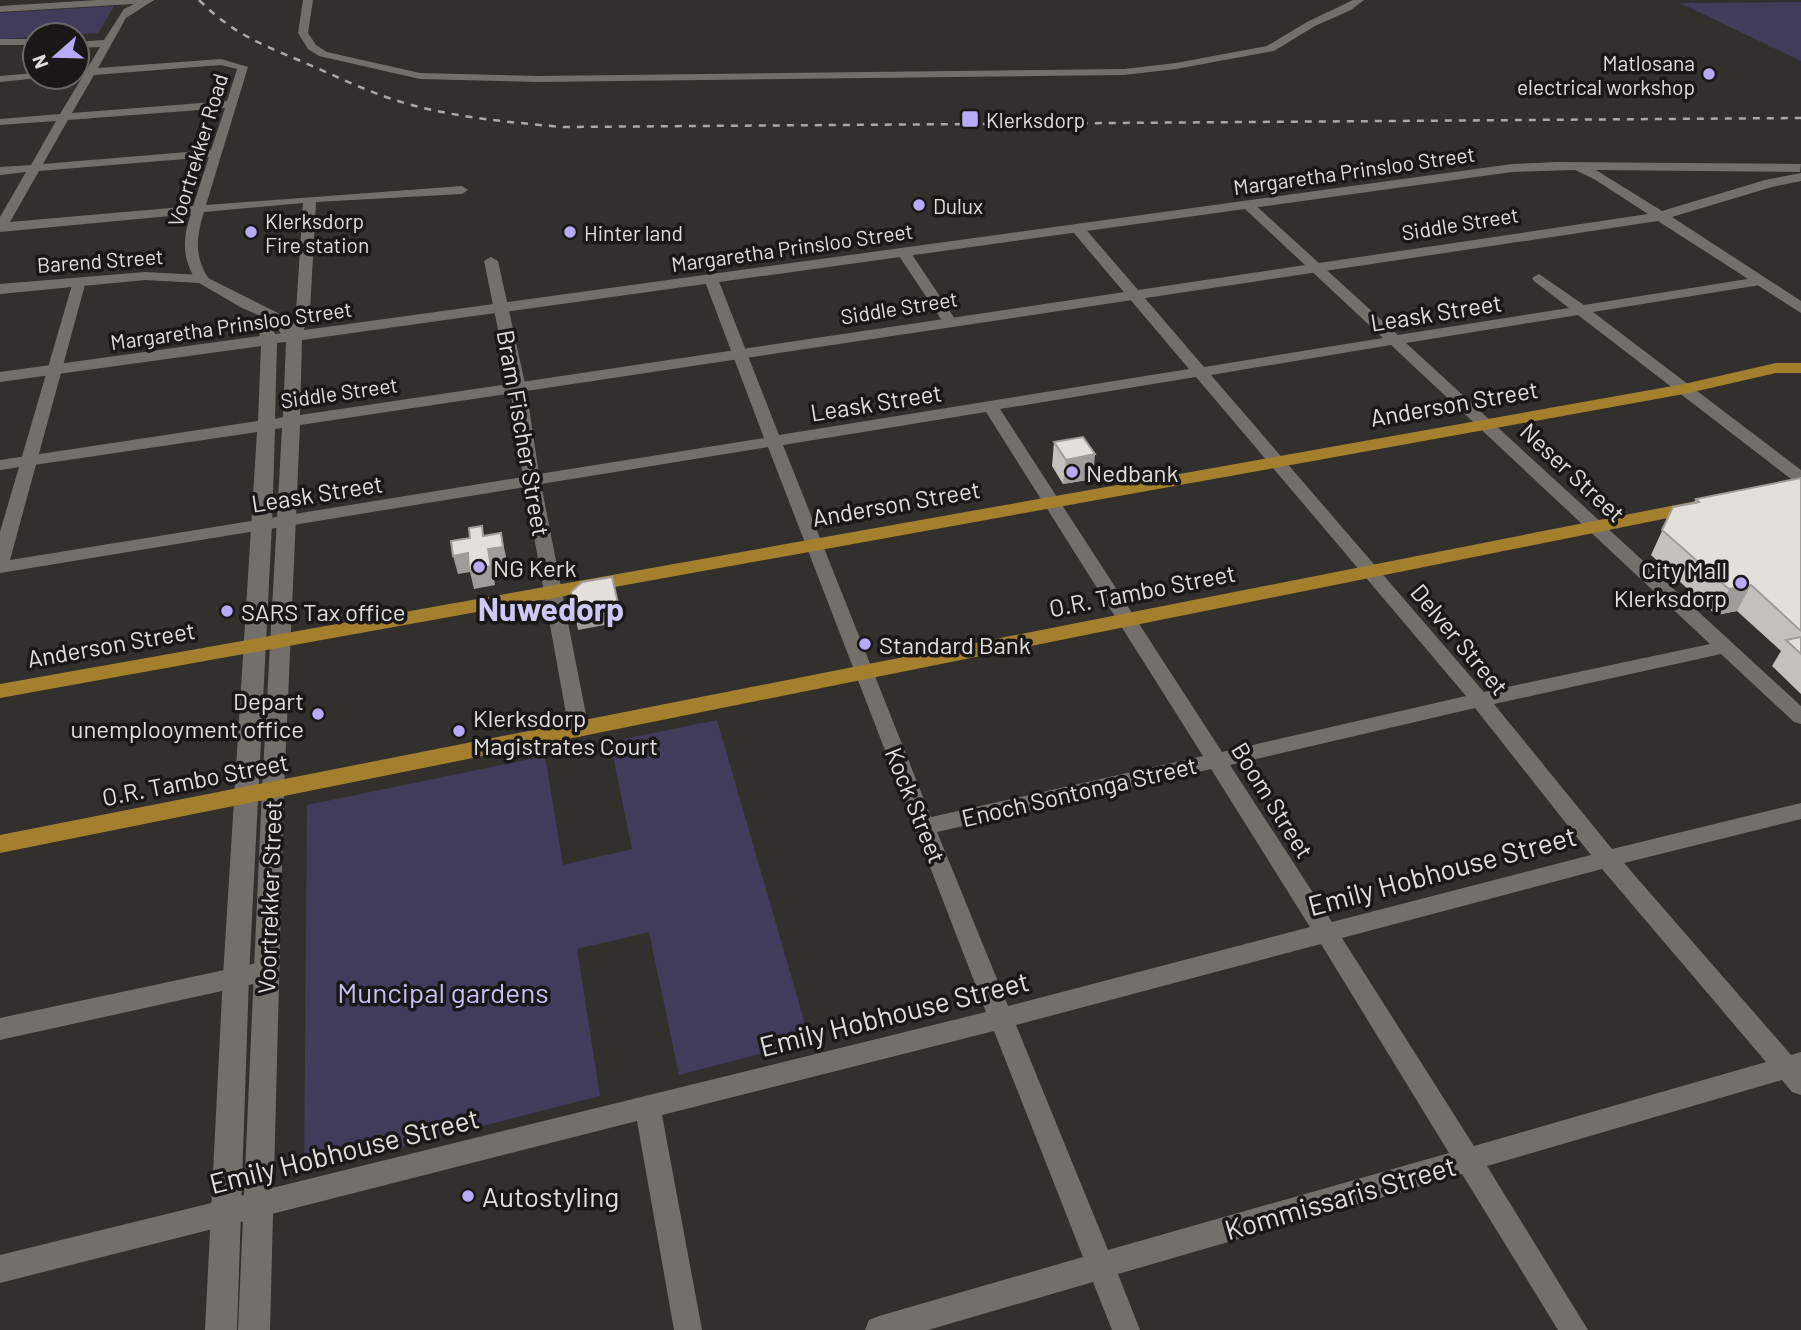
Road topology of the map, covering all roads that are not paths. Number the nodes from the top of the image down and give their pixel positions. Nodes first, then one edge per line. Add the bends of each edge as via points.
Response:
1 (149, 0) edge
2 (308, 0) edge
3 (1359, 0) edge
4 (0, 9) edge
5 (0, 42) edge
6 (21, 42) edge
7 (107, 43) junction
8 (91, 44) edge
9 (91, 63) edge
10 (91, 72) edge
11 (21, 77) edge
12 (0, 79) edge
13 (74, 91) edge
14 (231, 104) junction
15 (62, 117) junction
16 (0, 122) edge
17 (216, 153) junction
18 (1557, 166) junction
19 (33, 168) junction
20 (1794, 168) edge
21 (0, 171) edge
22 (1801, 176) edge
23 (462, 190) dead end
24 (310, 199) junction
25 (1249, 206) junction
26 (198, 210) junction
27 (1661, 216) junction
28 (0, 227) edge
29 (1077, 229) junction
30 (904, 253) junction
31 (491, 261) dead end
32 (1316, 268) junction
33 (711, 278) junction
34 (1538, 278) dead end
35 (202, 279) junction
36 (79, 281) junction
37 (1760, 281) junction
38 (0, 289) edge
39 (1135, 295) junction
40 (247, 305) junction
41 (1801, 308) edge
42 (501, 310) junction
43 (1582, 312) junction
44 (950, 322) junction
45 (294, 338) junction
46 (270, 340) junction
47 (1395, 341) junction
48 (742, 354) junction
49 (1801, 366) edge
50 (54, 370) junction
51 (1201, 372) junction
52 (0, 377) edge
53 (518, 388) junction
54 (1684, 389) junction
55 (991, 407) junction
56 (289, 422) junction
57 (1485, 424) junction
58 (266, 425) junction
59 (772, 442) junction
60 (29, 461) junction
61 (1276, 461) junction
62 (0, 465) edge
63 (532, 481) junction
64 (1796, 485) edge
65 (1051, 502) junction
66 (1719, 503) edge
67 (288, 521) junction
68 (263, 524) junction
69 (1596, 527) junction
70 (815, 545) junction
71 (0, 565) edge
72 (1370, 571) junction
73 (552, 590) junction
74 (1127, 620) junction
75 (269, 642) junction
76 (1725, 647) junction
77 (863, 674) junction
78 (0, 691) edge
79 (1480, 700) junction
80 (1801, 717) edge
81 (579, 730) junction
82 (1216, 759) junction
83 (273, 790) junction
84 (246, 795) junction
85 (1801, 811) edge
86 (925, 827) junction
87 (0, 845) edge
88 (1607, 859) junction
89 (1327, 934) junction
90 (267, 971) junction
91 (236, 976) junction
92 (1003, 1018) junction
93 (0, 1029) edge
94 (1796, 1071) edge
95 (648, 1108) junction
96 (1467, 1161) junction
97 (257, 1204) junction
98 (227, 1211) junction
99 (1099, 1264) junction
100 (0, 1269) edge
101 (221, 1330) edge
102 (254, 1330) edge
103 (688, 1330) edge
104 (879, 1330) edge
105 (1126, 1330) edge
106 (1574, 1330) edge

1 - 4 street
1 - 7 street via 127,11
2 - 3 street via 303,33 323,54 420,76 550,79 1124,72 1270,49
5 - 6 street
7 - 8 street
7 - 9 street
10 - 14 street, Voortrekker Road via 221,62 239,65 244,70
11 - 12 street
13 - 15 street
14 - 15 street
14 - 17 street, Voortrekker Road
15 - 16 street
15 - 19 street
17 - 19 street
17 - 26 street, Voortrekker Road
18 - 20 street, Margaretha Prinsloo Street
18 - 25 street, Margaretha Prinsloo Street
18 - 27 street via 1599,176
19 - 21 street
19 - 28 street
20 - 22 street
22 - 27 street, Siddle Street
23 - 24 street
24 - 26 street
24 - 45 street via 303,312
25 - 29 street, Margaretha Prinsloo Street
25 - 32 street, Neser Street
26 - 28 street
26 - 35 street, Voortrekker Road via 189,248 192,265
27 - 32 street, Siddle Street
27 - 37 street
29 - 30 street, Margaretha Prinsloo Street
29 - 39 street, Delver Street
30 - 33 street, Margaretha Prinsloo Street
30 - 44 street
31 - 42 street, Bram Fischer Street
32 - 39 street, Siddle Street
32 - 47 street, Neser Street
33 - 42 street, Margaretha Prinsloo Street
33 - 48 street, Kock Street
34 - 43 street
35 - 36 street, Barend Street via 145,276
35 - 40 street
36 - 38 street, Barend Street
36 - 50 street
37 - 41 street
37 - 43 street, Leask Street
39 - 44 street, Siddle Street
39 - 51 street, Delver Street
40 - 45 street via 275,317
40 - 46 street via 268,330
42 - 45 street, Margaretha Prinsloo Street
42 - 53 street, Bram Fischer Street
43 - 47 street, Leask Street
43 - 54 street
44 - 48 street, Siddle Street
45 - 46 street, Margaretha Prinsloo Street
45 - 56 street, Voortrekker Street
46 - 50 street, Margaretha Prinsloo Street
46 - 58 street, Voortrekker Street
47 - 51 street, Leask Street
47 - 57 street, Neser Street
48 - 53 street, Siddle Street
48 - 59 street, Kock Street
49 - 54 main road, Anderson Street
50 - 52 street, Margaretha Prinsloo Street
50 - 60 street
51 - 55 street, Leask Street
51 - 61 street, Delver Street
53 - 56 street, Siddle Street
53 - 63 street, Bram Fischer Street
54 - 57 main road, Anderson Street
54 - 64 street
55 - 59 street, Leask Street
55 - 65 street, Boom Street
56 - 58 street, Siddle Street
56 - 67 street, Voortrekker Street
57 - 61 main road, Anderson Street
57 - 69 street, Neser Street
58 - 60 street, Siddle Street
58 - 68 street, Voortrekker Street
59 - 63 street, Leask Street
59 - 70 street, Kock Street
60 - 62 street, Siddle Street
60 - 71 street
61 - 65 main road, Anderson Street
61 - 72 street, Delver Street
63 - 67 street, Leask Street
63 - 73 street, Bram Fischer Street
65 - 70 main road, Anderson Street
65 - 74 street, Boom Street
66 - 69 main road, O.R. Tambo Street
67 - 68 street, Leask Street
67 - 75 street, Voortrekker Street
68 - 71 street, Leask Street
68 - 75 street, Voortrekker Street
69 - 72 main road, O.R. Tambo Street
69 - 76 street, Neser Street
70 - 73 main road, Anderson Street
70 - 77 street, Kock Street
72 - 74 main road, O.R. Tambo Street
72 - 79 street, Delver Street
73 - 75 main road, Anderson Street
73 - 81 street, Bram Fischer Street
74 - 77 main road, O.R. Tambo Street
74 - 82 street, Boom Street
75 - 78 main road, Anderson Street
75 - 83 street, Voortrekker Street
75 - 84 street, Voortrekker Street
76 - 79 street, Enoch Sontonga Street
76 - 80 street, Neser Street
77 - 81 main road, O.R. Tambo Street
77 - 86 street, Kock Street
79 - 82 street, Enoch Sontonga Street
79 - 88 street, Delver Street
81 - 83 main road, O.R. Tambo Street
82 - 86 street, Enoch Sontonga Street
82 - 89 street, Boom Street
83 - 84 main road, O.R. Tambo Street
83 - 90 street, Voortrekker Street
84 - 87 main road, O.R. Tambo Street
84 - 91 street, Voortrekker Street
85 - 88 street, Emily Hobhouse Street
86 - 92 street, Kock Street
88 - 89 street, Emily Hobhouse Street
88 - 94 street, Delver Street
89 - 92 street, Emily Hobhouse Street
89 - 96 street, Boom Street
90 - 91 street
90 - 97 street, Voortrekker Street
91 - 93 street
91 - 98 street, Voortrekker Street
92 - 95 street, Emily Hobhouse Street
92 - 99 street, Kock Street
94 - 96 street, Kommissaris Street
95 - 97 street, Emily Hobhouse Street
95 - 103 street
96 - 99 street, Kommissaris Street
96 - 106 street, Boom Street
97 - 98 street, Emily Hobhouse Street
97 - 102 street, Voortrekker Street
98 - 100 street, Emily Hobhouse Street
98 - 101 street, Voortrekker Street
99 - 104 street, Kommissaris Street
99 - 105 street, Kock Street

